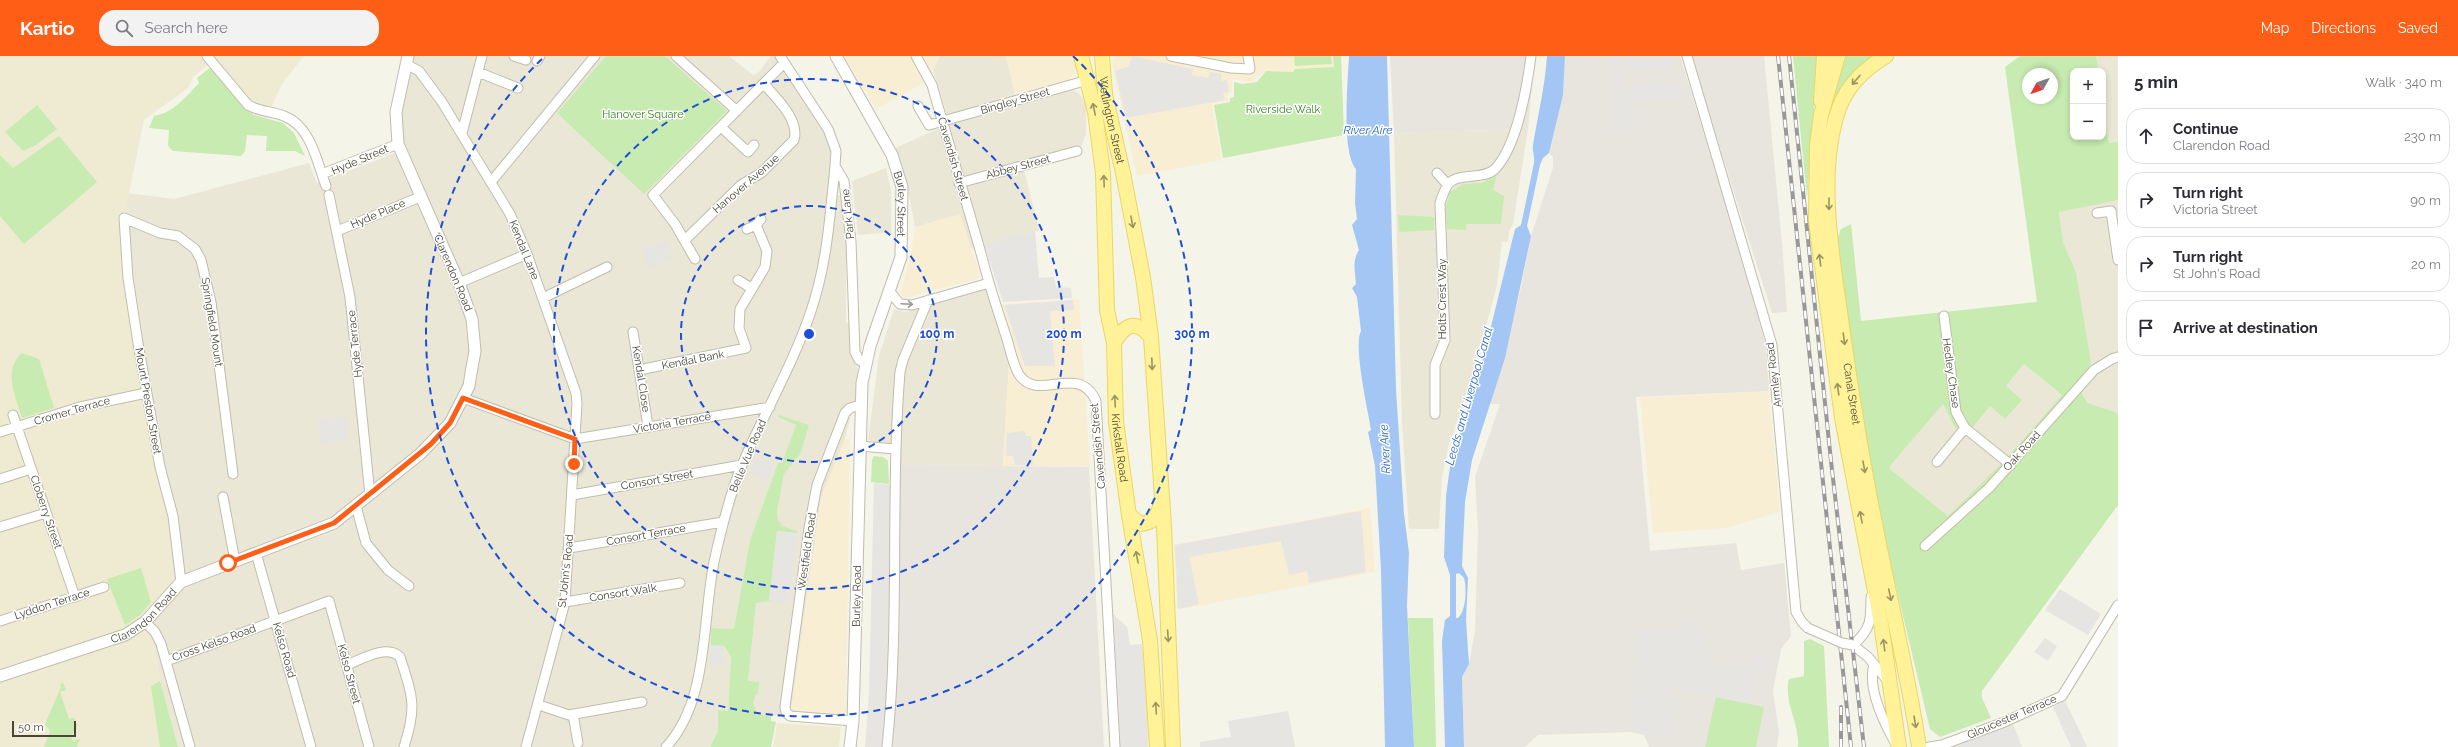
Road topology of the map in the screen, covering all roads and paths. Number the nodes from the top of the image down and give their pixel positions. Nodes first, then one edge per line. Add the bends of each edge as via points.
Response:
1 (207, 56) edge
2 (482, 56) edge
3 (514, 56) edge
4 (595, 56) edge
5 (676, 56) edge
6 (836, 56) edge
7 (916, 56) edge
8 (1081, 56) edge
9 (1102, 56) edge
10 (1171, 56) edge
11 (1248, 56) edge
12 (1531, 56) edge
13 (1688, 56) edge
14 (1824, 56) edge
15 (1838, 56) edge
16 (1886, 56) edge
17 (407, 60) edge
18 (526, 60) dead end
19 (782, 60) edge
20 (478, 72) junction
21 (1088, 80) junction
22 (764, 84) junction
23 (518, 88) dead end
24 (918, 106) dead end
25 (737, 111) junction
26 (1821, 115) junction
27 (942, 121) junction
28 (722, 127) junction
29 (462, 133) junction
30 (398, 144) junction
31 (754, 145) dead end
32 (1077, 151) dead end
33 (835, 166) junction
34 (1437, 173) dead end
35 (322, 174) junction
36 (491, 182) junction
37 (959, 183) junction
38 (1447, 184) junction
39 (326, 186) dead end
40 (329, 195) dead end
41 (420, 197) junction
42 (2097, 213) dead end
43 (124, 218) joint
44 (747, 229) dead end
45 (337, 231) junction
46 (685, 240) junction
47 (527, 254) junction
48 (696, 259) dead end
49 (2118, 260) edge
50 (607, 267) dead end
51 (738, 280) dead end
52 (459, 283) junction
53 (989, 283) junction
54 (751, 288) junction
55 (890, 292) junction
56 (543, 298) junction
57 (928, 300) junction
58 (1944, 316) dead end
59 (633, 332) dead end
60 (1151, 337) junction
61 (1114, 343) junction
62 (755, 346) dead end
63 (746, 348) junction
64 (2118, 358) edge
65 (865, 363) junction
66 (640, 370) junction
67 (146, 393) junction
68 (463, 398) junction
69 (860, 405) junction
70 (770, 407) junction
71 (1436, 414) dead end
72 (13, 415) dead end
73 (648, 426) junction
74 (17, 427) junction
75 (1965, 428) junction
76 (0, 432) edge
77 (575, 439) junction
78 (860, 446) junction
79 (895, 449) junction
80 (1937, 462) dead end
81 (742, 465) junction
82 (2011, 465) junction
83 (31, 469) junction
84 (233, 474) dead end
85 (0, 479) edge
86 (370, 495) junction
87 (572, 495) junction
88 (223, 497) dead end
89 (1161, 503) junction
90 (356, 506) junction
91 (46, 513) junction
92 (1128, 515) junction
93 (723, 522) junction
94 (0, 527) edge
95 (1925, 546) dead end
96 (569, 548) junction
97 (256, 553) junction
98 (235, 561) junction
99 (1871, 568) junction
100 (181, 582) junction
101 (680, 584) dead end
102 (409, 586) dead end
103 (104, 588) dead end
104 (75, 597) junction
105 (329, 601) joint
106 (565, 602) junction
107 (2118, 605) edge
108 (276, 620) junction
109 (0, 621) edge
110 (145, 622) junction
111 (1853, 645) junction
112 (166, 661) junction
113 (1874, 664) junction
114 (347, 665) junction
115 (0, 676) edge
116 (1890, 683) junction
117 (642, 702) dead end
118 (539, 705) junction
119 (573, 714) junction
120 (853, 721) junction
121 (578, 743) dead end
122 (190, 747) edge
123 (311, 747) edge
124 (369, 747) edge
125 (404, 747) edge
126 (526, 747) edge
127 (666, 747) edge
128 (850, 747) edge
129 (887, 747) edge
130 (1115, 747) edge
131 (1157, 747) edge
132 (1173, 747) edge
133 (1898, 747) edge
134 (1919, 747) edge
135 (1929, 747) edge

1 - 35 street via 248,105 286,117 300,127 307,137
2 - 20 street
3 - 18 street
4 - 36 street
5 - 25 street
6 - 55 street, Burley Street via 892,155 902,187 901,257
7 - 27 street, Cavendish Street via 932,85
8 - 21 main road, Kirkstall Road
9 -> 60 main road, Wellington Street via 1105,94 1143,277
10 - 11 street via 1230,68 1250,69
12 - 38 street via 1527,86 1516,129 1494,170 1486,175 1456,179
13 - 111 street, Armley Road, bridge via 1772,345 1796,612 1808,628 1842,643
14 - 26 main road via 1820,86
15 - 26 main road, Canal Street
16 -> 134 main road, Canal Street via 1854,80 1839,110 1830,154 1829,224 1855,413
17 - 29 street, Kendal Lane via 420,71
17 - 30 street, Clarendon Road via 396,112
19 - 22 street
19 - 33 street, Park Lane via 828,129 836,151
20 - 23 street
20 - 29 street
21 - 27 street, Bingley Street
61 -> 21 main road, Kirkstall Road via 1107,310 1100,147
22 - 25 street
22 - 46 street, Hanover Avenue via 792,122 796,134 794,140 761,174 741,185
24 - 27 street via 929,125
25 - 28 street
99 -> 26 main road, Canal Street via 1842,418 1816,221 1817,146
27 - 37 street, Cavendish Street
28 - 31 street via 748,152
28 - 46 street via 653,195
29 - 36 street, Kendal Lane
30 - 35 street, Hyde Street
30 - 41 street, Clarendon Road
32 - 37 street, Abbey Street
33 - 65 street, Park Lane via 844,181 850,234 855,352 859,360
33 - 70 street, Belle Vue Road via 829,235 821,280 793,360
34 - 38 street
35 - 39 street
36 - 47 street, Kendal Lane via 510,214
37 - 53 street, Cavendish Street
38 - 71 street, Holts Crest Way via 1440,203 1445,340 1435,365
40 - 45 street, Hyde Terrace
41 - 45 street, Hyde Place
41 - 52 street, Clarendon Road
42 - 49 street via 2111,211
43 - 67 street, Mount Preston Street via 128,278
43 - 84 street, Springfield Mount via 160,233 178,236 195,249 201,260 211,302
44 - 54 street via 759,222 767,251 765,267
45 - 86 street, Hyde Terrace via 353,316
46 - 48 street
47 - 52 street
47 - 56 street, Kendal Lane
50 - 56 street
51 - 54 street
52 - 68 street, Clarendon Road via 472,319 475,351 469,386
53 - 57 street
53 - 130 street, Cavendish Street via 1015,365 1024,380 1042,386 1073,382 1084,385 1096,402
54 - 63 street via 739,316 739,328
55 -> 57 street via 900,304
55 - 65 street, Burley Street
56 - 77 street, Kendal Lane via 576,393
57 - 79 street via 903,360
58 - 75 street, Hedley Chase via 1953,403
59 - 66 street, Kendal Close
60 - 61 main road via 1144,329 1135,325 1127,326
60 -> 89 main road
92 -> 61 main road, Kirkstall Road via 1116,422
62 - 63 street, Kendal Bank
63 - 66 street, Kendal Bank
64 - 82 street, Oak Road via 2094,370
65 - 69 street, Burley Road
66 - 73 street, Kendal Close
67 - 74 street, Cromer Terrace via 80,407
67 - 100 street, Mount Preston Street via 160,467 173,516
68 - 77 street
68 - 86 street, Clarendon Road via 450,423 435,440
69 - 78 street, Burley Road
69 - 120 street, Westfield Road via 845,412 818,485 809,528 786,712 790,716
70 - 73 street, Victoria Terrace
70 - 81 street, Belle Vue Road
72 - 74 street, Cloberry Street
73 - 77 street, Victoria Terrace
74 - 76 street, Cromer Terrace
74 - 83 street, Cloberry Street
75 - 80 street
75 - 82 street, Hedley Chase
77 - 87 street, St John's Road
78 - 79 street
78 - 120 street, Burley Road
79 - 129 street via 891,698
81 - 87 street, Consort Street
81 - 93 street, Belle Vue Road
82 - 95 street, Oak Road
83 - 85 street
83 - 91 street, Cloberry Street
86 - 90 street, Clarendon Road
87 - 96 street, St John's Road
88 - 98 street
89 - 92 main road via 1156,518 1148,523 1140,524
89 -> 132 main road
90 - 97 street, Clarendon Road via 334,523
90 - 102 street via 366,543 388,570
91 - 94 street
91 - 104 street, Cloberry Street
131 -> 92 main road, Kirkstall Road via 1150,640
93 - 96 street, Consort Terrace
93 - 127 street, Belle Vue Road via 706,602 698,682 681,726
96 - 106 street, St John's Road
97 - 98 street, Clarendon Road
97 - 108 street, Kelso Road
98 - 100 street, Clarendon Road
99 - 111 street via 1871,622 1864,636
116 -> 99 main road, Canal Street
100 - 110 street, Clarendon Road
101 - 106 street, Consort Walk
103 - 104 street, Lyddon Terrace
104 - 109 street, Lyddon Terrace
105 - 108 street, Cross Kelso Road
105 - 114 street, Kelso Street
106 - 118 street, St John's Road
107 - 135 street, Gloucester Terrace via 2062,696 2002,724
108 - 112 street, Cross Kelso Road
108 - 123 street, Kelso Road
110 - 112 street via 155,632
110 - 115 street, Clarendon Road via 125,635
111 - 113 street, Armley Road
112 - 122 street
113 - 116 street, Armley Road
113 - 133 street via 1873,684 1883,720
114 - 124 street, Kelso Street
114 - 125 street via 384,651 391,651 400,657 414,702
116 - 133 main road, Canal Street
117 - 119 street
118 - 119 street
118 - 126 street, St John's Road
119 - 121 street
120 - 128 street, Burley Road

